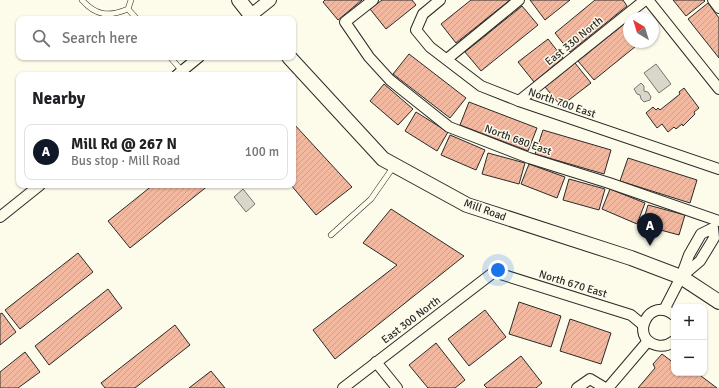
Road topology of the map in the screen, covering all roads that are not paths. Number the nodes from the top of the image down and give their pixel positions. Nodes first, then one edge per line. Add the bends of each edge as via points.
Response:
1 (82, 0) edge
2 (131, 0) edge
3 (239, 0) edge
4 (270, 0) edge
5 (373, 0) edge
6 (440, 0) edge
7 (519, 0) edge
8 (644, 0) edge
9 (648, 0) edge
10 (713, 0) edge
11 (719, 8) edge
12 (128, 9) junction
13 (134, 16) edge
14 (250, 16) edge
15 (253, 16) edge
16 (447, 59) junction
17 (172, 60) edge
18 (195, 60) edge
19 (292, 60) edge
20 (178, 72) edge
21 (180, 72) edge
22 (719, 89) edge
23 (519, 101) junction
24 (394, 165) junction
25 (719, 170) edge
26 (36, 188) edge
27 (0, 217) edge
28 (717, 221) edge
29 (331, 236) dead end
30 (494, 272) joint
31 (681, 277) junction
32 (719, 302) edge
33 (664, 310) junction
34 (671, 313) edge
35 (643, 325) junction
36 (648, 341) junction
37 (671, 343) edge
38 (376, 362) junction
39 (343, 388) edge
40 (397, 388) edge
41 (577, 388) edge
42 (605, 388) edge
43 (608, 388) edge

1 - 12 lane via 102,15 117,14
2 - 12 lane
3 - 14 main road
4 - 15 street
5 - 28 street, North 680 East via 345,22 369,57 390,80 449,127 529,158
6 - 16 street, North 700 East via 423,14 416,30 430,47
7 - 16 street
8 - 23 street, East 330 North
9 - 22 street
10 - 11 street
12 - 13 lane
16 - 23 street, North 700 East via 481,86
17 - 20 lane
18 - 21 street
19 - 24 main road, Mill Road via 382,159
23 - 25 street, North 700 East
24 - 29 lane via 371,199
24 - 31 main road, Mill Road via 467,205 631,258
26 - 27 street
28 - 31 street via 714,238 700,261
30 - 35 street, North 670 East via 631,315
30 - 38 street, East 300 North
31 - 32 main road, Mill Road
31 - 33 street
33 - 34 street
33 - 35 street via 653,312
35 - 36 street
36 - 37 street via 658,346
36 - 43 street
38 - 39 street, East 300 North
38 - 40 street
41 - 42 street via 590,379

